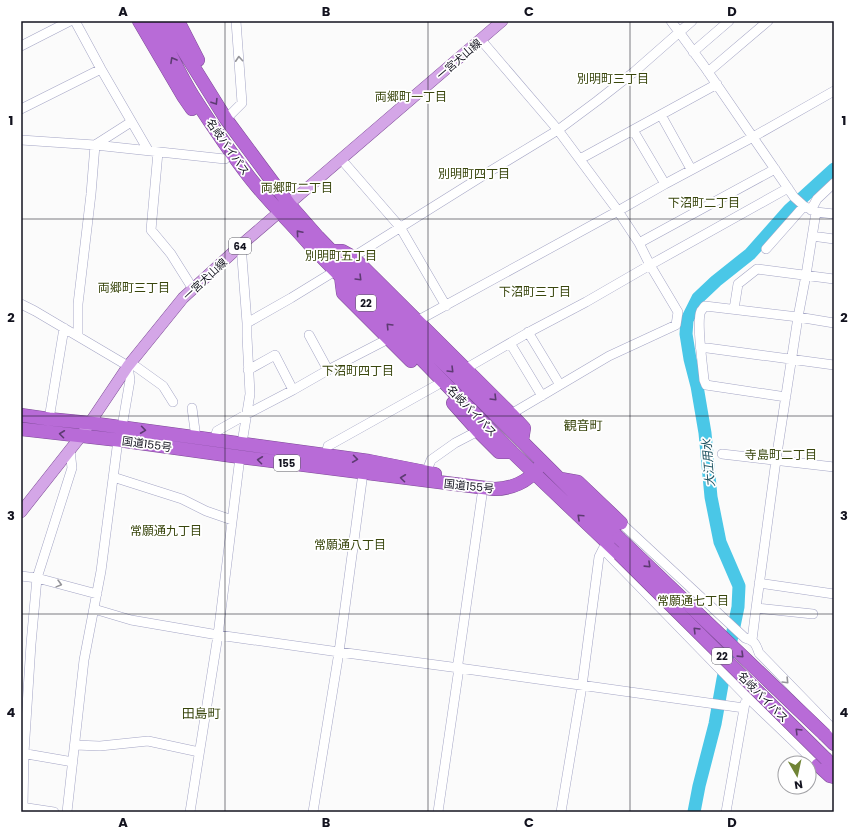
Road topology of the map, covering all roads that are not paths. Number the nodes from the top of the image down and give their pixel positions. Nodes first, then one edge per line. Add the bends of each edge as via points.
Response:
1 (70, 21) edge
2 (75, 21) edge
3 (139, 21) edge
4 (152, 21) edge
5 (165, 21) edge
6 (178, 21) edge
7 (236, 21) edge
8 (502, 21) edge
9 (671, 21) edge
10 (692, 21) edge
11 (729, 21) edge
12 (768, 21) edge
13 (679, 33) junction
14 (481, 40) junction
15 (21, 46) edge
16 (694, 52) junction
17 (101, 69) junction
18 (708, 72) junction
19 (716, 84) junction
20 (205, 86) junction
21 (834, 91) edge
22 (21, 109) edge
23 (661, 115) junction
24 (226, 119) junction
25 (130, 122) junction
26 (558, 130) junction
27 (633, 130) junction
28 (753, 137) junction
29 (21, 140) edge
30 (95, 145) junction
31 (148, 150) junction
32 (158, 152) junction
33 (226, 159) junction
34 (341, 159) junction
35 (580, 159) junction
36 (692, 169) junction
37 (775, 169) junction
38 (250, 178) junction
39 (834, 183) edge
40 (665, 184) junction
41 (788, 188) junction
42 (806, 206) junction
43 (284, 208) junction
44 (618, 211) junction
45 (834, 214) edge
46 (400, 227) junction
47 (812, 236) junction
48 (834, 239) edge
49 (639, 243) junction
50 (241, 245) junction
51 (766, 249) dead end
52 (333, 251) junction
53 (353, 256) junction
54 (650, 265) junction
55 (338, 274) junction
56 (806, 275) junction
57 (834, 279) edge
58 (193, 289) junction
59 (21, 304) edge
60 (446, 306) junction
61 (734, 309) junction
62 (798, 318) junction
63 (417, 321) junction
64 (247, 323) junction
65 (834, 323) edge
66 (64, 328) junction
67 (528, 332) junction
68 (309, 335) dead end
69 (78, 336) junction
70 (388, 339) junction
71 (510, 343) junction
72 (700, 347) junction
73 (792, 359) junction
74 (129, 364) junction
75 (834, 365) edge
76 (465, 369) junction
77 (248, 370) junction
78 (328, 370) junction
79 (437, 385) junction
80 (560, 385) junction
81 (293, 390) junction
82 (542, 396) junction
83 (786, 397) junction
84 (173, 402) dead end
85 (192, 408) dead end
86 (247, 414) junction
87 (511, 414) junction
88 (21, 415) edge
89 (49, 419) junction
90 (90, 423) junction
91 (21, 429) edge
92 (478, 431) junction
93 (120, 434) junction
94 (81, 436) junction
95 (196, 438) junction
96 (214, 440) junction
97 (522, 441) junction
98 (242, 443) junction
99 (70, 450) junction
100 (512, 452) junction
101 (722, 454) dead end
102 (326, 455) junction
103 (240, 457) junction
104 (776, 460) junction
105 (543, 461) junction
106 (834, 467) edge
107 (532, 472) junction
108 (363, 473) junction
109 (426, 473) junction
110 (113, 477) junction
111 (561, 479) junction
112 (483, 488) junction
113 (21, 512) edge
114 (232, 520) junction
115 (620, 523) joint
116 (599, 536) junction
117 (603, 549) junction
118 (21, 576) edge
119 (37, 578) junction
120 (759, 583) junction
121 (97, 594) junction
122 (834, 594) edge
123 (756, 608) junction
124 (94, 609) junction
125 (813, 614) dead end
126 (728, 621) junction
127 (218, 635) junction
128 (752, 640) junction
129 (21, 642) edge
130 (31, 644) junction
131 (339, 652) junction
132 (759, 652) junction
133 (714, 664) junction
134 (459, 668) junction
135 (582, 686) junction
136 (746, 696) junction
137 (744, 708) junction
138 (831, 734) edge
139 (75, 745) junction
140 (199, 752) junction
141 (22, 753) edge
142 (73, 762) junction
143 (826, 763) edge
144 (834, 777) edge
145 (22, 807) edge
146 (54, 812) edge
147 (67, 812) edge
148 (190, 812) edge
149 (313, 812) edge
150 (438, 812) edge
151 (561, 812) edge
152 (726, 812) edge

1 - 15 street
2 - 17 street
3 - 33 highway, 22 via 183,96
38 -> 4 highway, 名岐バイパス / 22 via 192,94
5 - 20 highway, 名岐バイパス / 22
6 - 20 highway, 22 via 199,61
24 -> 7 street via 242,103
8 - 14 main road, 一宮犬山線 / 64
9 - 13 street
10 - 13 street
11 - 16 street
12 - 18 street
13 - 16 street
13 - 26 street via 634,72
14 - 26 street
14 - 34 main road, 一宮犬山線 / 64
16 - 18 street
17 - 22 street
17 - 25 street
18 - 19 street
19 - 23 street
19 - 28 street
20 -> 24 highway, 名岐バイパス / 22
21 - 28 street
23 - 27 street
23 - 36 street
24 - 43 highway, 名岐バイパス / 22
25 - 30 street
25 - 31 street
26 - 35 street
26 - 46 street
27 - 35 street
27 - 40 street
28 - 36 street
28 - 37 street
29 - 30 street
30 - 31 street
30 - 69 street via 78,304
31 - 32 street
32 - 33 street
32 - 58 street via 151,230
33 - 38 highway, 22 via 234,168
34 - 43 main road, 一宮犬山線 / 64
34 - 46 street
35 - 44 street
36 - 40 street
37 - 41 street
37 - 49 street
38 - 43 highway, 名岐バイパス / 22
39 - 42 street
40 - 44 street
41 - 42 street
41 - 54 street
42 - 45 street
42 - 47 street
42 - 51 street
43 - 50 main road, 一宮犬山線 / 64
43 - 52 highway, 名岐バイパス / 22
55 -> 43 highway, 名岐バイパス / 22
44 - 49 street
44 - 60 street
46 - 53 street
46 - 60 street
47 - 48 street
47 - 56 street
49 - 54 street
50 - 58 main road, 一宮犬山線 / 64
50 - 64 street
52 - 53 highway via 342,251
52 -> 97 highway, 名岐バイパス / 22
53 - 63 highway, 22
54 - 67 street
54 - 80 street via 678,312 676,325 609,356
55 - 64 street
55 - 70 highway, 22 via 343,293
100 -> 55 highway, 名岐バイパス / 22
56 - 57 street
56 - 61 street via 757,269 738,284
56 - 62 street
58 - 74 main road, 一宮犬山線 / 64
59 - 66 street
60 - 63 street
61 - 62 street
61 - 72 street via 705,306 701,310
62 - 65 street
62 - 73 street
63 - 76 highway, 22
64 - 77 street
66 - 69 street
66 - 89 street
67 - 71 street
67 - 80 street
68 - 78 street
69 - 74 street
70 - 78 street
70 - 79 highway, 22
71 - 76 street
71 - 82 street
72 - 73 street
72 - 83 street via 706,385
73 - 75 street
73 - 83 street
74 - 84 street via 163,386
74 - 90 main road, 一宮犬山線 / 64
74 - 93 street via 130,380
76 -> 87 highway, 22
77 - 81 street via 276,355
77 - 86 street via 250,394
78 - 81 street
79 - 92 highway, 22
79 - 102 street via 328,446
80 - 82 street
81 - 86 street
82 - 87 street
83 - 104 street
85 - 95 street
86 - 96 street via 217,431
86 - 98 street
87 - 97 highway, 22 via 524,428
88 - 89 highway, 国道155号 / 155
89 - 90 highway, 国道155号 / 155
90 - 93 highway, 国道155号 / 155
90 - 94 main road, 一宮犬山線 / 64
94 -> 91 highway, 国道155号 / 155
92 - 100 highway, 22 via 499,452
92 - 109 street via 431,460
93 - 94 highway, 国道155号 / 155
93 -> 95 highway, 国道155号 / 155
93 - 103 highway, 国道155号 / 155
93 - 110 street
94 - 99 main road, 一宮犬山線 / 64
95 - 96 highway, 国道155号 / 155
96 - 98 highway, 国道155号 / 155
97 - 105 highway, 名岐バイパス / 22
98 - 102 highway, 国道155号 / 155
99 - 113 main road, 一宮犬山線 / 64
99 - 119 street via 72,468
100 - 107 highway, 名岐バイパス / 22
101 - 104 street
102 -> 109 highway, 国道155号 / 155
108 -> 103 highway, 国道155号 / 155
103 - 114 street
104 - 106 street
104 - 120 street
105 - 107 highway, 国道155号 / 155
105 - 111 highway, 名岐バイパス / 22
107 - 109 highway, 国道155号 / 155 via 501,486 483,485
107 - 112 highway, 国道155号 / 155 via 524,481 513,486 503,489
116 -> 107 highway, 名岐バイパス / 22
112 -> 108 highway, 国道155号 / 155
108 - 131 street
110 - 114 street via 182,499
110 - 121 street
111 - 115 highway via 578,482
111 -> 138 highway, 名岐バイパス / 22, bridge via 619,538
112 - 134 street
114 - 127 street
115 - 126 street
116 - 117 highway, 22
143 -> 116 highway, 名岐バイパス / 22, bridge
117 - 133 street
117 - 135 street via 599,557
118 - 119 street
119 -> 121 street
119 - 130 street
120 - 122 street
120 - 123 street
121 - 124 street
123 - 125 street
123 - 128 street
124 - 127 street via 131,620
124 - 139 street via 84,660
126 - 128 street via 745,638
126 - 133 street
127 - 131 street
127 - 140 street
128 - 132 street
129 - 130 street
130 - 141 street
131 - 134 street
131 - 149 street
132 - 136 street
132 -> 138 street
133 - 136 street
134 - 135 street
134 - 150 street
135 - 137 street
135 - 151 street
136 - 137 street
136 - 143 street
137 - 152 street
139 - 140 street via 100,746 148,741
139 - 142 street
140 - 148 street
141 - 142 street
141 - 145 street
142 - 147 street
143 - 144 highway, 22 via 830,776
145 - 146 street

